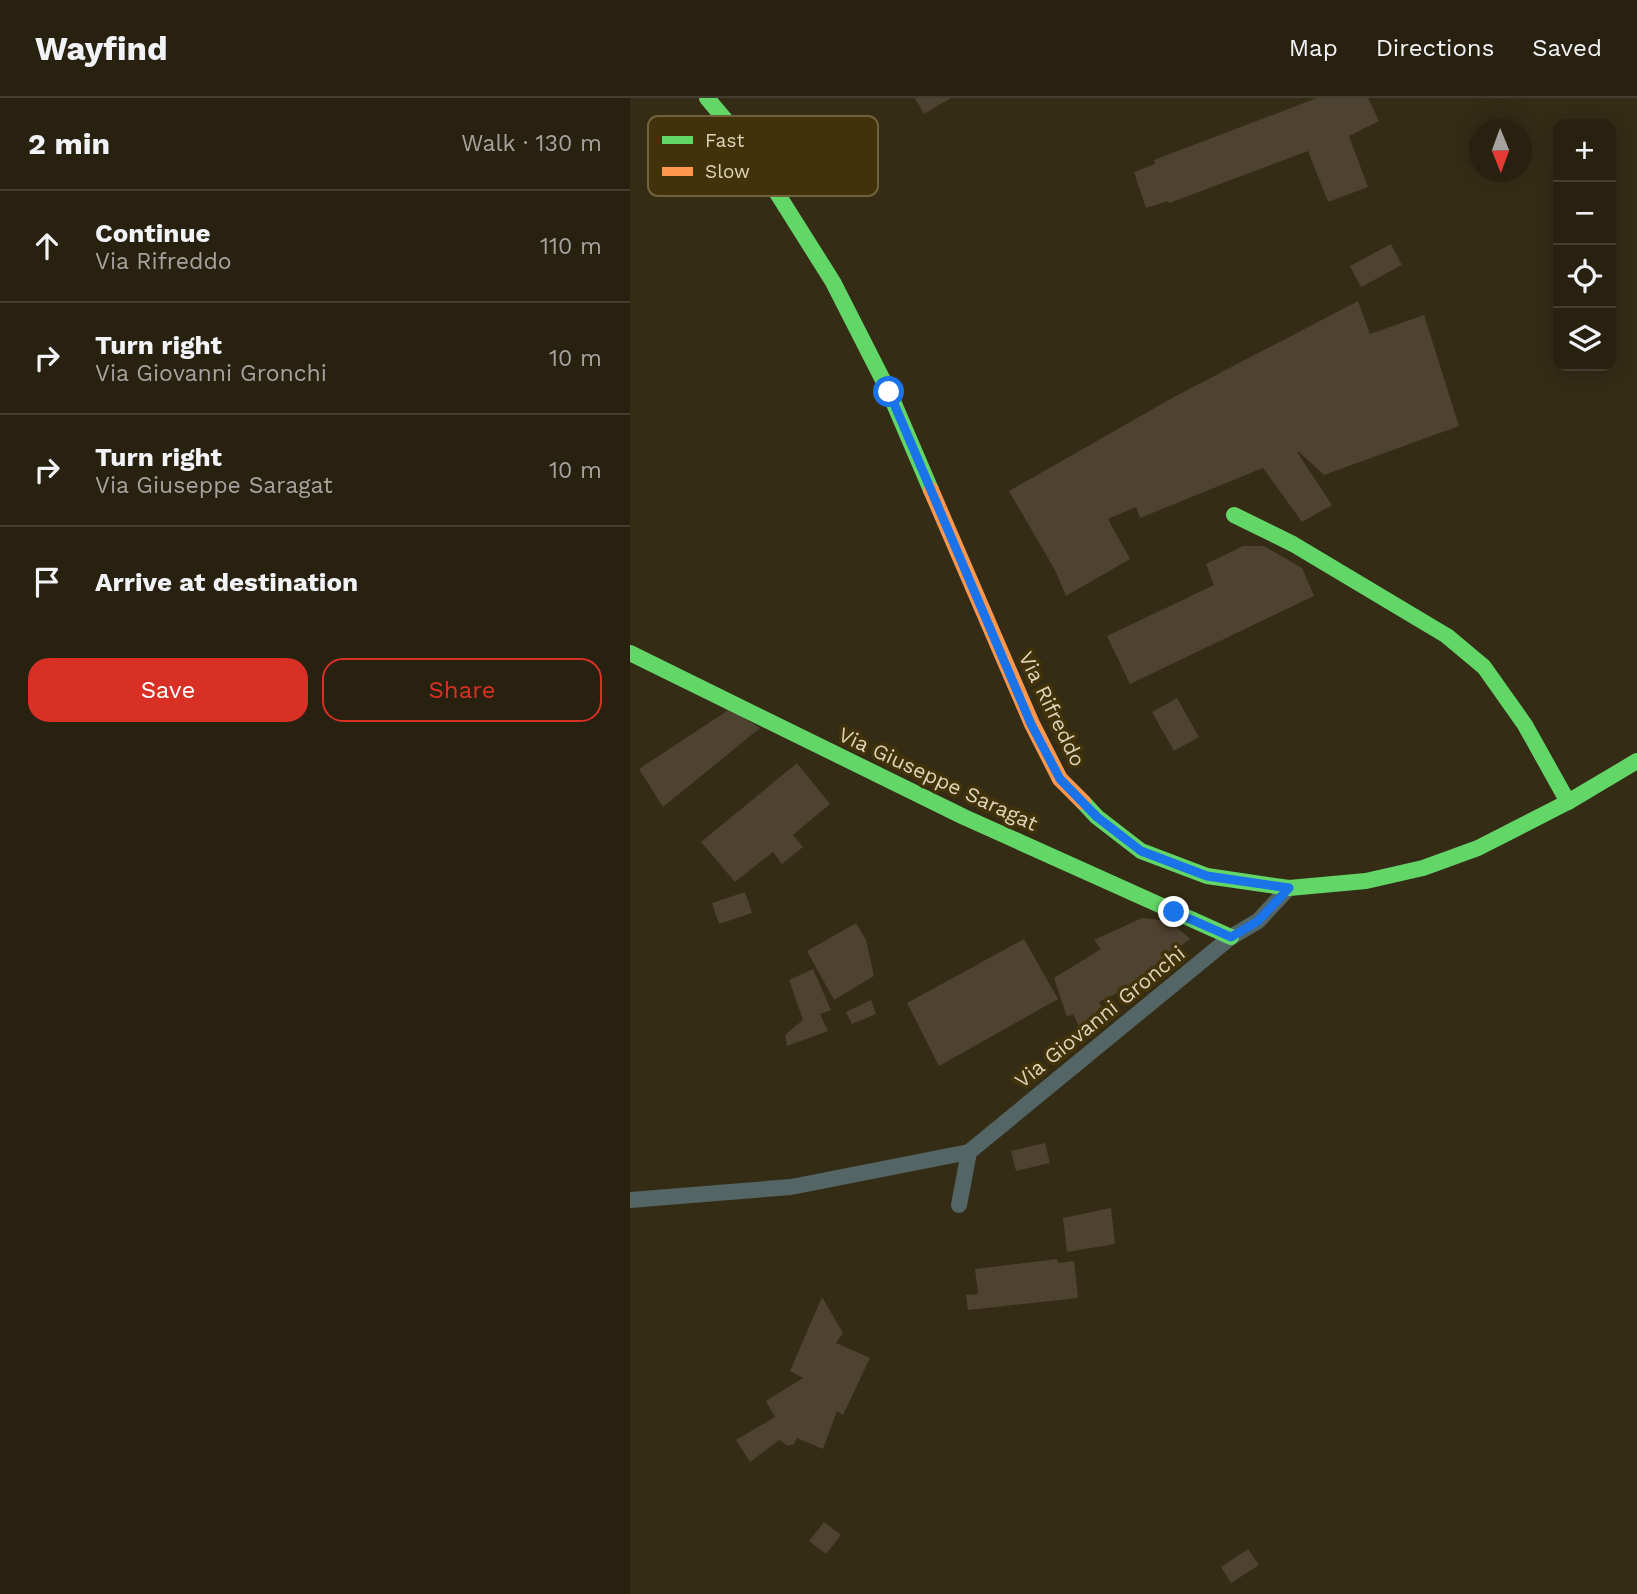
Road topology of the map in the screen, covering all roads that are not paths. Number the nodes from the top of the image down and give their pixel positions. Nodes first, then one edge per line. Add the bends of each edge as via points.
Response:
1 (707, 98) edge
2 (722, 116) edge
3 (779, 196) edge
4 (1234, 515) dead end
5 (630, 653) edge
6 (1637, 761) edge
7 (1568, 802) junction
8 (1289, 888) junction
9 (1231, 937) junction
10 (970, 1152) junction
11 (630, 1200) edge
12 (960, 1205) dead end

1 - 2 main road, Via Rifreddo
3 - 8 main road, Via Rifreddo via 833,282 889,392 1031,724 1060,779 1097,817 1141,851 1207,876
4 - 7 main road via 1293,544 1447,636 1484,667 1525,725
5 - 9 main road, Via Giuseppe Saragat via 964,817
6 - 7 main road, Via Rifreddo
7 - 8 main road, Via Rifreddo via 1478,848 1423,869 1366,881
8 - 9 lane, Via Giovanni Gronchi via 1258,921
9 - 10 lane, Via Giovanni Gronchi
10 - 11 lane, Via Giovanni Gronchi via 791,1187
10 - 12 lane

